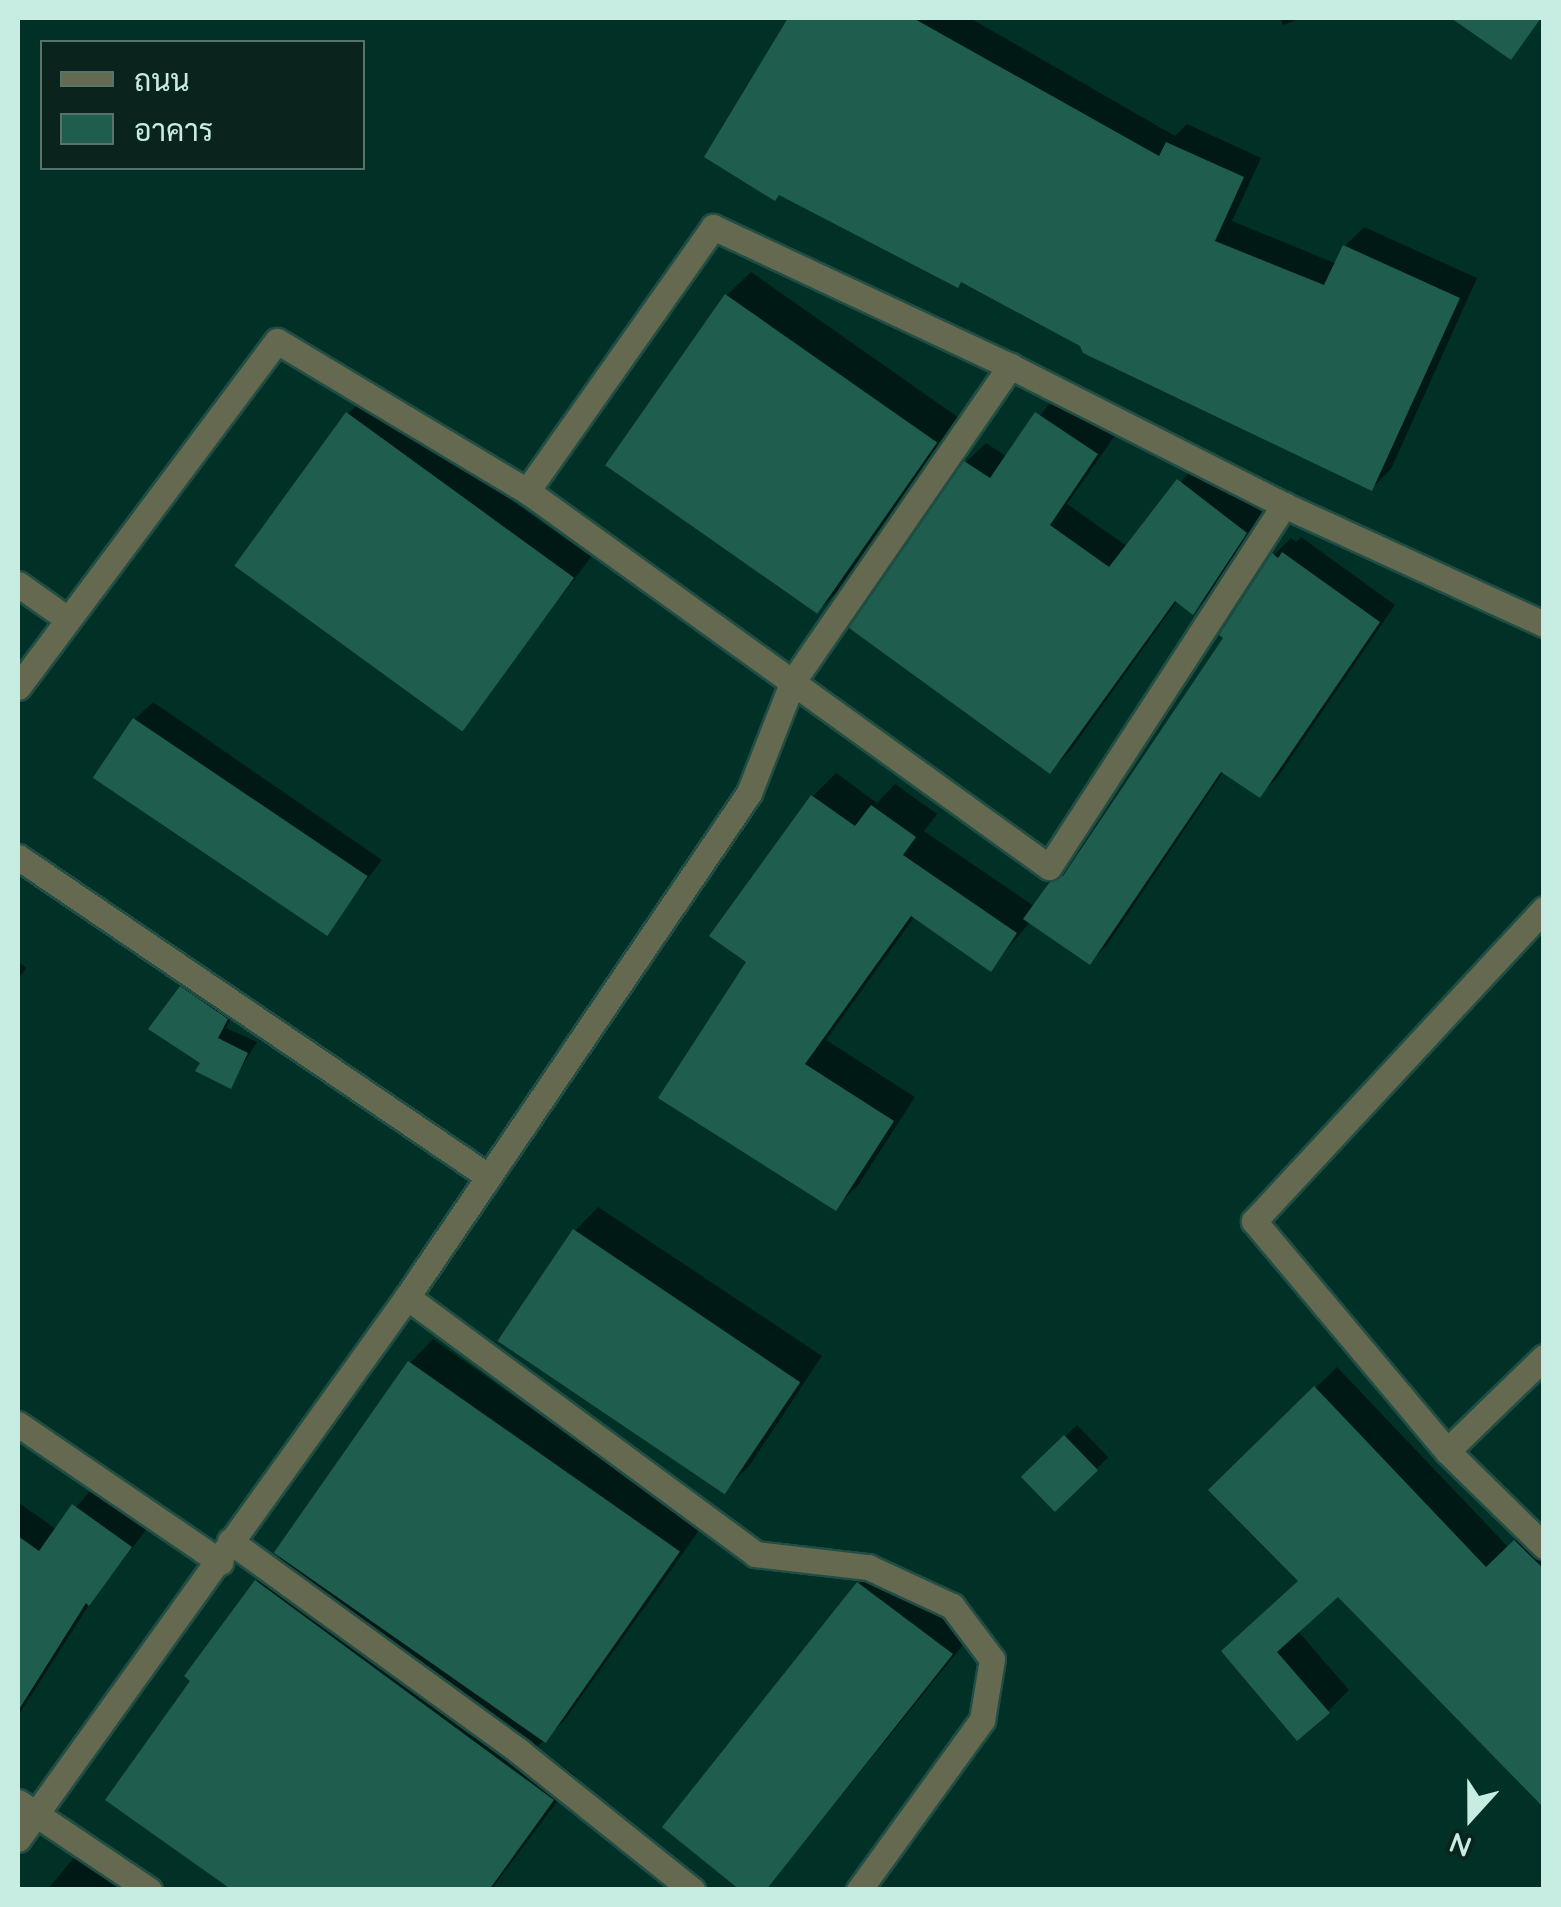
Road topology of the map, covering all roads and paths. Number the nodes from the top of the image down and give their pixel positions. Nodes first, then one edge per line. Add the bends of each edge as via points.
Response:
1 (1010, 366) junction
2 (527, 491) junction
3 (1284, 505) junction
4 (18, 584) edge
5 (66, 618) junction
6 (1544, 624) edge
7 (793, 681) junction
8 (18, 688) edge
9 (18, 858) edge
10 (1544, 908) edge
11 (489, 1177) junction
12 (407, 1297) junction
13 (1544, 1358) edge
14 (18, 1424) edge
15 (1447, 1451) junction
16 (1544, 1546) edge
17 (225, 1552) junction
18 (26, 1808) edge
19 (18, 1838) edge
20 (866, 1887) edge
21 (149, 1890) edge
22 (692, 1890) edge

1 - 2 lane via 713,227
1 - 3 lane
1 - 7 lane
2 - 5 lane via 276,342
2 - 7 lane
3 - 6 lane
3 - 7 lane via 1049,867
4 - 5 lane
5 - 8 lane
7 - 11 lane via 748,793
9 - 11 lane
10 - 15 lane via 1254,1222
11 - 12 lane
12 - 17 lane
12 - 20 lane via 755,1554 868,1567 952,1606 992,1659 982,1720
13 - 15 lane
14 - 17 lane
15 - 16 lane
17 - 18 lane
17 - 22 lane via 520,1752
18 - 19 lane
18 - 21 lane

